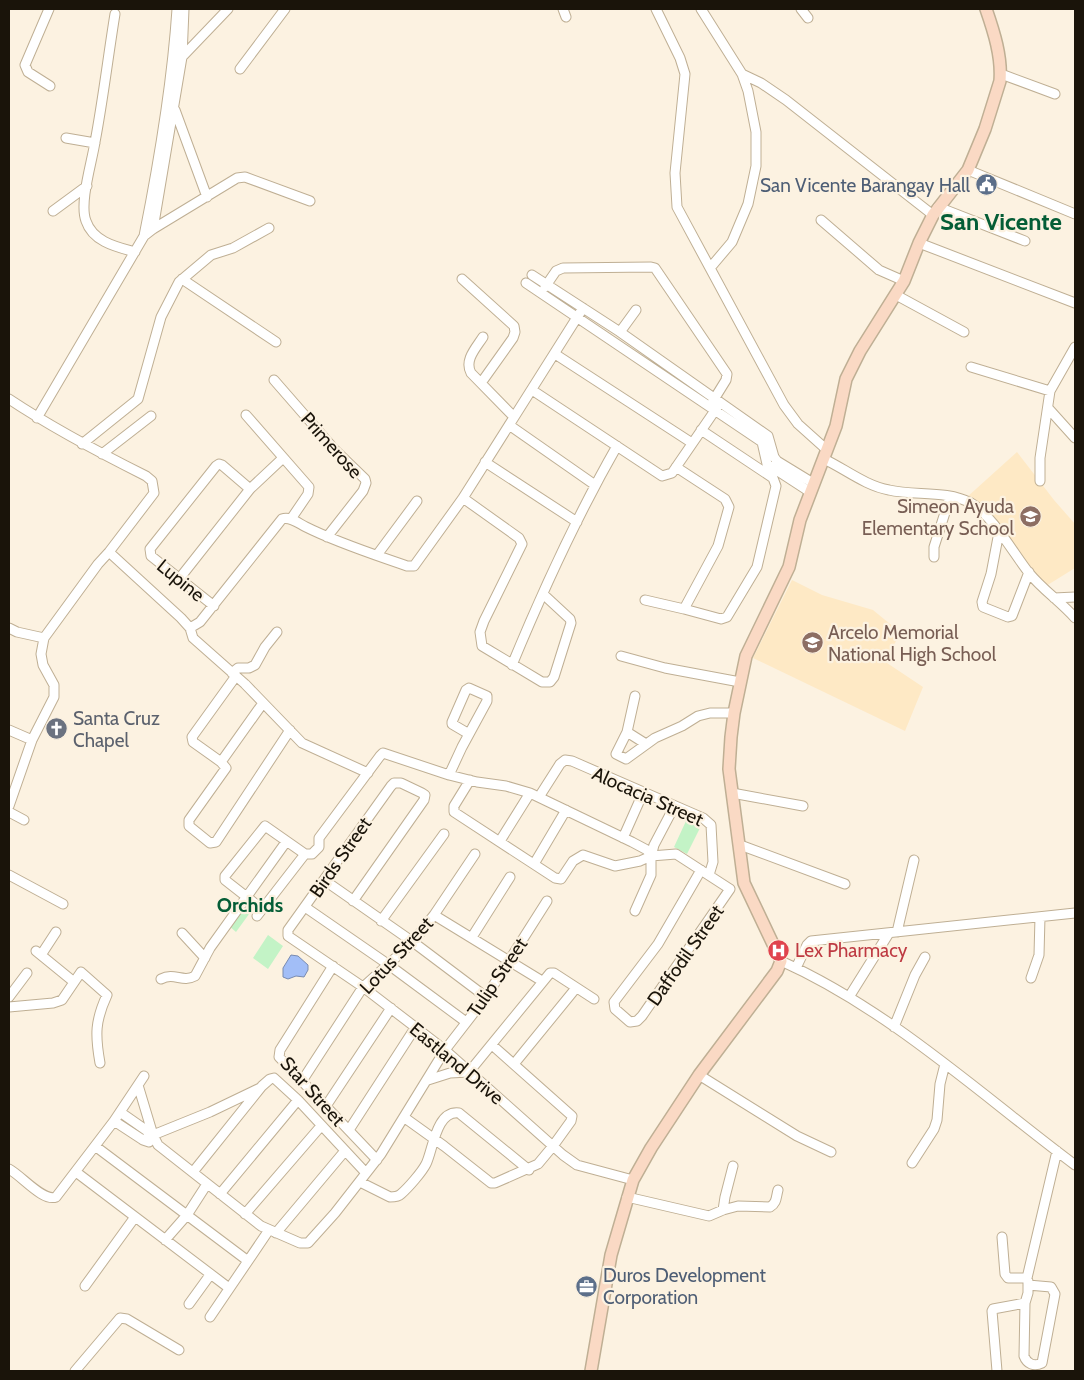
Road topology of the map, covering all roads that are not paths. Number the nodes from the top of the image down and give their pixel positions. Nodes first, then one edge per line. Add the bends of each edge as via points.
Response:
1 (49, 9) edge
2 (177, 9) edge
3 (184, 9) edge
4 (228, 9) edge
5 (285, 9) edge
6 (656, 9) edge
7 (701, 9) edge
8 (986, 9) edge
9 (115, 14) dead end
10 (178, 57) junction
11 (240, 69) dead end
12 (742, 74) junction
13 (1001, 74) junction
14 (50, 86) dead end
15 (1055, 94) dead end
16 (170, 108) junction
17 (66, 138) dead end
18 (95, 143) junction
19 (968, 170) junction
20 (87, 186) junction
21 (207, 197) junction
22 (310, 200) dead end
23 (52, 211) dead end
24 (936, 211) junction
25 (1075, 214) edge
26 (822, 220) dead end
27 (269, 228) dead end
28 (153, 229) junction
29 (144, 236) junction
30 (1025, 241) dead end
31 (919, 243) junction
32 (135, 252) junction
33 (710, 268) junction
34 (532, 275) dead end
35 (462, 278) dead end
36 (182, 279) junction
37 (904, 281) junction
38 (526, 283) dead end
39 (547, 284) junction
40 (541, 294) junction
41 (896, 295) junction
42 (1075, 303) edge
43 (583, 308) junction
44 (636, 310) dead end
45 (577, 318) junction
46 (620, 332) junction
47 (964, 332) dead end
48 (483, 337) dead end
49 (276, 342) dead end
50 (1075, 347) edge
51 (555, 354) junction
52 (971, 367) dead end
53 (274, 380) dead end
54 (481, 383) junction
55 (532, 390) junction
56 (1050, 391) junction
57 (9, 399) edge
58 (718, 400) junction
59 (712, 408) junction
60 (1048, 408) junction
61 (246, 415) dead end
62 (151, 416) dead end
63 (37, 418) junction
64 (512, 421) junction
65 (701, 430) junction
66 (1075, 438) edge
67 (692, 443) junction
68 (82, 444) junction
69 (617, 446) junction
70 (102, 454) junction
71 (826, 455) junction
72 (283, 458) junction
73 (485, 462) junction
74 (676, 467) junction
75 (1040, 480) dead end
76 (595, 485) junction
77 (812, 488) junction
78 (250, 490) junction
79 (950, 497) junction
80 (463, 498) junction
81 (417, 501) dead end
82 (291, 519) junction
83 (577, 522) junction
84 (999, 532) junction
85 (327, 537) junction
86 (109, 552) junction
87 (377, 555) junction
88 (934, 557) dead end
89 (1029, 572) junction
90 (179, 579) junction
91 (543, 594) junction
92 (1075, 596) edge
93 (1054, 598) junction
94 (644, 600) dead end
95 (214, 606) junction
96 (684, 609) junction
97 (1075, 618) edge
98 (9, 628) edge
99 (190, 628) junction
100 (277, 632) dead end
101 (44, 638) junction
102 (621, 656) dead end
103 (512, 664) junction
104 (234, 674) junction
105 (740, 682) junction
106 (635, 696) dead end
107 (263, 703) junction
108 (734, 713) junction
109 (9, 730) edge
110 (290, 730) junction
111 (627, 732) junction
112 (469, 734) junction
113 (32, 740) junction
114 (646, 744) junction
115 (221, 762) junction
116 (368, 773) junction
117 (449, 775) junction
118 (470, 780) junction
119 (530, 793) junction
120 (643, 793) junction
121 (732, 793) junction
122 (539, 797) junction
123 (9, 806) edge
124 (674, 806) junction
125 (803, 806) dead end
126 (566, 810) junction
127 (9, 812) edge
128 (24, 820) dead end
129 (444, 834) dead end
130 (623, 838) junction
131 (500, 841) junction
132 (286, 842) junction
133 (740, 845) junction
134 (305, 854) junction
135 (475, 854) dead end
136 (651, 856) junction
137 (914, 860) dead end
138 (534, 864) junction
139 (705, 873) junction
140 (9, 875) edge
141 (510, 877) dead end
142 (324, 880) junction
143 (744, 883) junction
144 (845, 884) dead end
145 (730, 890) junction
146 (247, 898) junction
147 (353, 901) junction
148 (547, 901) dead end
149 (63, 904) dead end
150 (305, 907) junction
151 (635, 911) dead end
152 (1075, 913) edge
153 (434, 915) junction
154 (1040, 917) junction
155 (381, 921) junction
156 (287, 931) joint
157 (56, 932) dead end
158 (182, 932) dead end
159 (893, 933) junction
160 (472, 938) junction
161 (413, 942) junction
162 (925, 957) dead end
163 (205, 958) junction
164 (781, 961) junction
165 (510, 962) junction
166 (389, 965) junction
167 (333, 966) junction
168 (796, 968) junction
169 (27, 974) dead end
170 (1031, 978) dead end
171 (161, 979) dead end
172 (542, 981) junction
173 (74, 982) junction
174 (363, 986) junction
175 (576, 988) junction
176 (9, 997) edge
177 (486, 997) junction
178 (849, 997) junction
179 (594, 999) dead end
180 (9, 1007) edge
181 (391, 1008) junction
182 (466, 1022) junction
183 (894, 1026) junction
184 (416, 1028) junction
185 (492, 1045) junction
186 (445, 1050) junction
187 (100, 1063) dead end
188 (514, 1064) junction
189 (945, 1064) junction
190 (469, 1072) junction
191 (699, 1075) junction
192 (144, 1076) dead end
193 (428, 1080) junction
194 (302, 1081) junction
195 (138, 1085) junction
196 (262, 1086) junction
197 (298, 1100) junction
198 (326, 1106) junction
199 (120, 1112) junction
200 (405, 1118) junction
201 (114, 1121) junction
202 (321, 1126) junction
203 (349, 1130) junction
204 (153, 1135) junction
205 (433, 1138) junction
206 (143, 1140) junction
207 (158, 1145) junction
208 (95, 1146) junction
209 (553, 1146) junction
210 (344, 1152) junction
211 (831, 1152) dead end
212 (1057, 1152) junction
213 (377, 1160) junction
214 (912, 1163) dead end
215 (1075, 1165) edge
216 (733, 1166) dead end
217 (9, 1169) edge
218 (529, 1170) junction
219 (76, 1172) junction
220 (193, 1172) junction
221 (366, 1173) junction
222 (633, 1180) junction
223 (360, 1182) junction
224 (207, 1184) junction
225 (778, 1190) dead end
226 (220, 1194) junction
227 (627, 1197) junction
228 (723, 1210) junction
229 (245, 1214) junction
230 (187, 1215) junction
231 (135, 1218) junction
232 (272, 1231) junction
233 (1002, 1237) dead end
234 (165, 1240) junction
235 (248, 1261) junction
236 (210, 1275) junction
237 (1028, 1281) junction
238 (85, 1286) dead end
239 (229, 1288) junction
240 (1025, 1303) junction
241 (189, 1304) dead end
242 (210, 1317) dead end
243 (179, 1350) dead end
244 (1039, 1368) edge
245 (75, 1371) edge
246 (591, 1371) edge
247 (997, 1371) edge

1 - 14 street via 25,65 28,72
2 - 10 street
3 - 10 street
4 - 10 street
5 - 11 street
6 - 33 street via 680,58 684,74 675,173 677,208
7 - 12 street
8 - 13 street via 996,38
9 - 18 street
10 - 16 street
12 - 24 street via 786,100
12 - 33 street via 756,132 756,166 748,204 732,242
13 - 15 street
13 - 19 street via 985,129
16 - 21 street
16 - 28 street
16 - 29 street
17 - 18 street
18 - 20 street
19 - 24 street
19 - 25 street
20 - 23 street
20 - 32 street via 86,222 94,235 110,245
21 - 22 street via 237,178 245,178
21 - 28 street
24 - 30 street
24 - 31 street
26 - 37 street via 879,270
27 - 36 street via 233,248 211,255
28 - 29 street
29 - 32 street
31 - 37 street
31 - 42 street
32 - 63 street
33 - 71 street via 784,405
34 - 39 street
35 - 54 street via 514,326 516,332
36 - 49 street
36 - 68 street via 161,317 138,399
37 - 41 street
38 - 40 street
39 - 40 street
39 - 43 street
39 - 58 street via 556,271 563,268 655,268 728,374
40 - 45 street
41 - 47 street
41 - 71 street via 846,379
43 - 45 street
43 - 46 street
44 - 46 street
45 - 51 street
45 - 59 street
46 - 58 street
48 - 54 street via 468,364 471,373
50 - 56 street
51 - 55 street
51 - 67 street
52 - 56 street
53 - 85 street, Primerose via 365,479 363,491
54 - 64 street
55 - 64 street
55 - 69 street
56 - 60 street
57 - 63 street
58 - 59 street
58 - 77 street via 769,438 777,461
59 - 65 street
59 - 77 street via 763,443 766,462 771,468
60 - 66 street
60 - 75 street
61 - 72 street
62 - 70 street
63 - 68 street
64 - 73 street
64 - 76 street
65 - 67 street
65 - 96 street via 773,478 776,486 757,567 727,617 721,620
67 - 74 street
68 - 70 street
69 - 74 street via 662,476 672,473
69 - 76 street
70 - 86 street via 146,476 154,487 154,493
71 - 77 street
71 - 79 street via 876,487
72 - 78 street
72 - 82 street via 309,487 308,494
73 - 80 street
73 - 83 street
74 - 96 street via 725,499 729,507 718,546
76 - 83 street
77 - 105 street via 800,520 789,567 755,634
78 - 90 street
78 - 90 street, Lupine via 222,465 216,466 150,552
79 - 84 street via 978,508
79 - 88 street via 934,547
80 - 87 street via 414,566
80 - 103 street via 519,538 522,544 480,632 482,646
81 - 87 street
82 - 85 street
82 - 95 street via 282,519
83 - 91 street
84 - 89 street
84 - 89 street via 983,607 1012,616
85 - 87 street
86 - 99 street
86 - 101 street
89 - 93 street
90 - 95 street, Lupine
91 - 103 street
91 - 103 street via 570,619 571,624 554,677 550,682 542,682
92 - 93 street
93 - 97 street
94 - 96 street
95 - 99 street
98 - 101 street
99 - 104 street via 193,638
100 - 104 street via 254,666 238,668
101 - 113 street via 43,665 54,685 55,694
102 - 105 street
104 - 107 street
104 - 115 street via 192,738
105 - 108 street
106 - 111 street
107 - 110 street
107 - 115 street
108 - 114 street via 698,716
108 - 121 street via 729,769
109 - 113 street
110 - 115 street via 212,844 188,822 226,770
110 - 116 street via 305,745
111 - 114 street
111 - 114 street via 616,754 626,759
112 - 112 street via 452,724 469,688 488,698
112 - 117 street
113 - 123 street
116 - 117 street via 385,753
116 - 134 street via 319,838 317,850
117 - 118 street
118 - 119 street
118 - 131 street via 453,809
119 - 122 street
119 - 131 street
120 - 122 street, Alocacia Street via 565,760
120 - 124 street, Alocacia Street
120 - 130 street
121 - 125 street
121 - 133 street
122 - 126 street
124 - 136 street
124 - 139 street, Alocacia Street via 710,823 713,862
126 - 130 street
126 - 138 street
127 - 128 street
129 - 155 street
130 - 136 street via 644,848
131 - 138 street
132 - 134 street
132 - 146 street
132 - 146 street via 265,826 225,876 225,880
133 - 143 street
133 - 144 street
134 - 146 street via 259,912
135 - 153 street, Lotus Street
136 - 138 street via 615,866 583,855 573,861 559,879
136 - 139 street via 676,854
136 - 151 street via 651,875
137 - 159 street
139 - 145 street
139 - 145 street, Daffodil Street via 658,944 614,1002 615,1009 630,1022 639,1020
140 - 149 street
141 - 160 street
142 - 147 street
142 - 147 street, Birds Street via 394,783 422,793 424,800
142 - 150 street, Birds Street
143 - 145 street
143 - 164 street
146 - 163 street
147 - 155 street
148 - 165 street, Tulip Street
150 - 156 street, Birds Street
150 - 166 street
152 - 154 street
153 - 160 street
153 - 161 street, Lotus Street
154 - 159 street
154 - 170 street via 1039,955
155 - 161 street
156 - 167 street, Eastland Drive via 288,936
157 - 173 street via 38,953
158 - 163 street
159 - 168 street via 811,941
159 - 178 street
160 - 165 street
161 - 166 street, Lotus Street
161 - 177 street
162 - 183 street
163 - 171 street via 193,978 169,976
164 - 168 street
164 - 191 street via 777,972
165 - 172 street
165 - 177 street, Tulip Street
166 - 174 street, Lotus Street
166 - 182 street
167 - 174 street, Eastland Drive
167 - 194 street, Star Street via 278,1052
168 - 178 street
169 - 176 street
172 - 175 street via 552,973
172 - 185 street
173 - 180 street via 59,1002
173 - 187 street via 81,972 107,995 96,1025
174 - 181 street, Eastland Drive
174 - 194 street, Lotus Street
175 - 179 street
175 - 188 street
177 - 182 street, Tulip Street
178 - 183 street
181 - 184 street, Eastland Drive
181 - 198 street
182 - 186 street, Tulip Street
183 - 189 street
184 - 186 street, Eastland Drive
184 - 203 street
185 - 188 street
185 - 190 street
186 - 190 street, Eastland Drive
186 - 193 street, Tulip Street
188 - 209 street via 572,1116
189 - 212 street
189 - 214 street via 937,1120
190 - 193 street via 450,1073
190 - 209 street, Eastland Drive
191 - 211 street via 797,1136
191 - 222 street
192 - 195 street
193 - 200 street, Tulip Street
194 - 198 street, Star Street
195 - 199 street
195 - 204 street
196 - 197 street via 274,1078
196 - 204 street
196 - 220 street
197 - 202 street
197 - 226 street
198 - 203 street, Star Street
199 - 201 street
199 - 204 street
200 - 205 street
200 - 213 street, Tulip Street
201 - 206 street
201 - 208 street
202 - 210 street
202 - 229 street
203 - 213 street, Star Street
204 - 206 street
204 - 207 street
205 - 218 street via 491,1183
205 - 218 street via 446,1118 460,1113
205 - 223 street via 426,1164 398,1196 390,1197
206 - 207 street
207 - 220 street
208 - 219 street
208 - 230 street
209 - 218 street via 545,1158
209 - 222 street, Eastland Drive via 577,1165
210 - 221 street
210 - 232 street
212 - 215 street
212 - 237 street
213 - 221 street, Tulip Street
216 - 228 street
217 - 219 street via 45,1197 52,1198
219 - 231 street
220 - 224 street
221 - 223 street, Tulip Street
222 - 227 street
223 - 232 street, Tulip Street via 308,1243 300,1243
224 - 226 street
224 - 230 street
225 - 228 street via 770,1207 738,1206
226 - 229 street
227 - 228 street via 702,1216
227 - 246 street via 611,1255
229 - 232 street
230 - 234 street
230 - 235 street
231 - 234 street
231 - 238 street
232 - 235 street
233 - 237 street via 1005,1274 1008,1278
234 - 236 street
235 - 239 street
236 - 239 street
236 - 241 street
237 - 240 street
237 - 244 street via 1051,1287 1055,1294
239 - 242 street
240 - 244 street via 1024,1356 1026,1361
240 - 247 street via 992,1311
243 - 245 street via 120,1318

